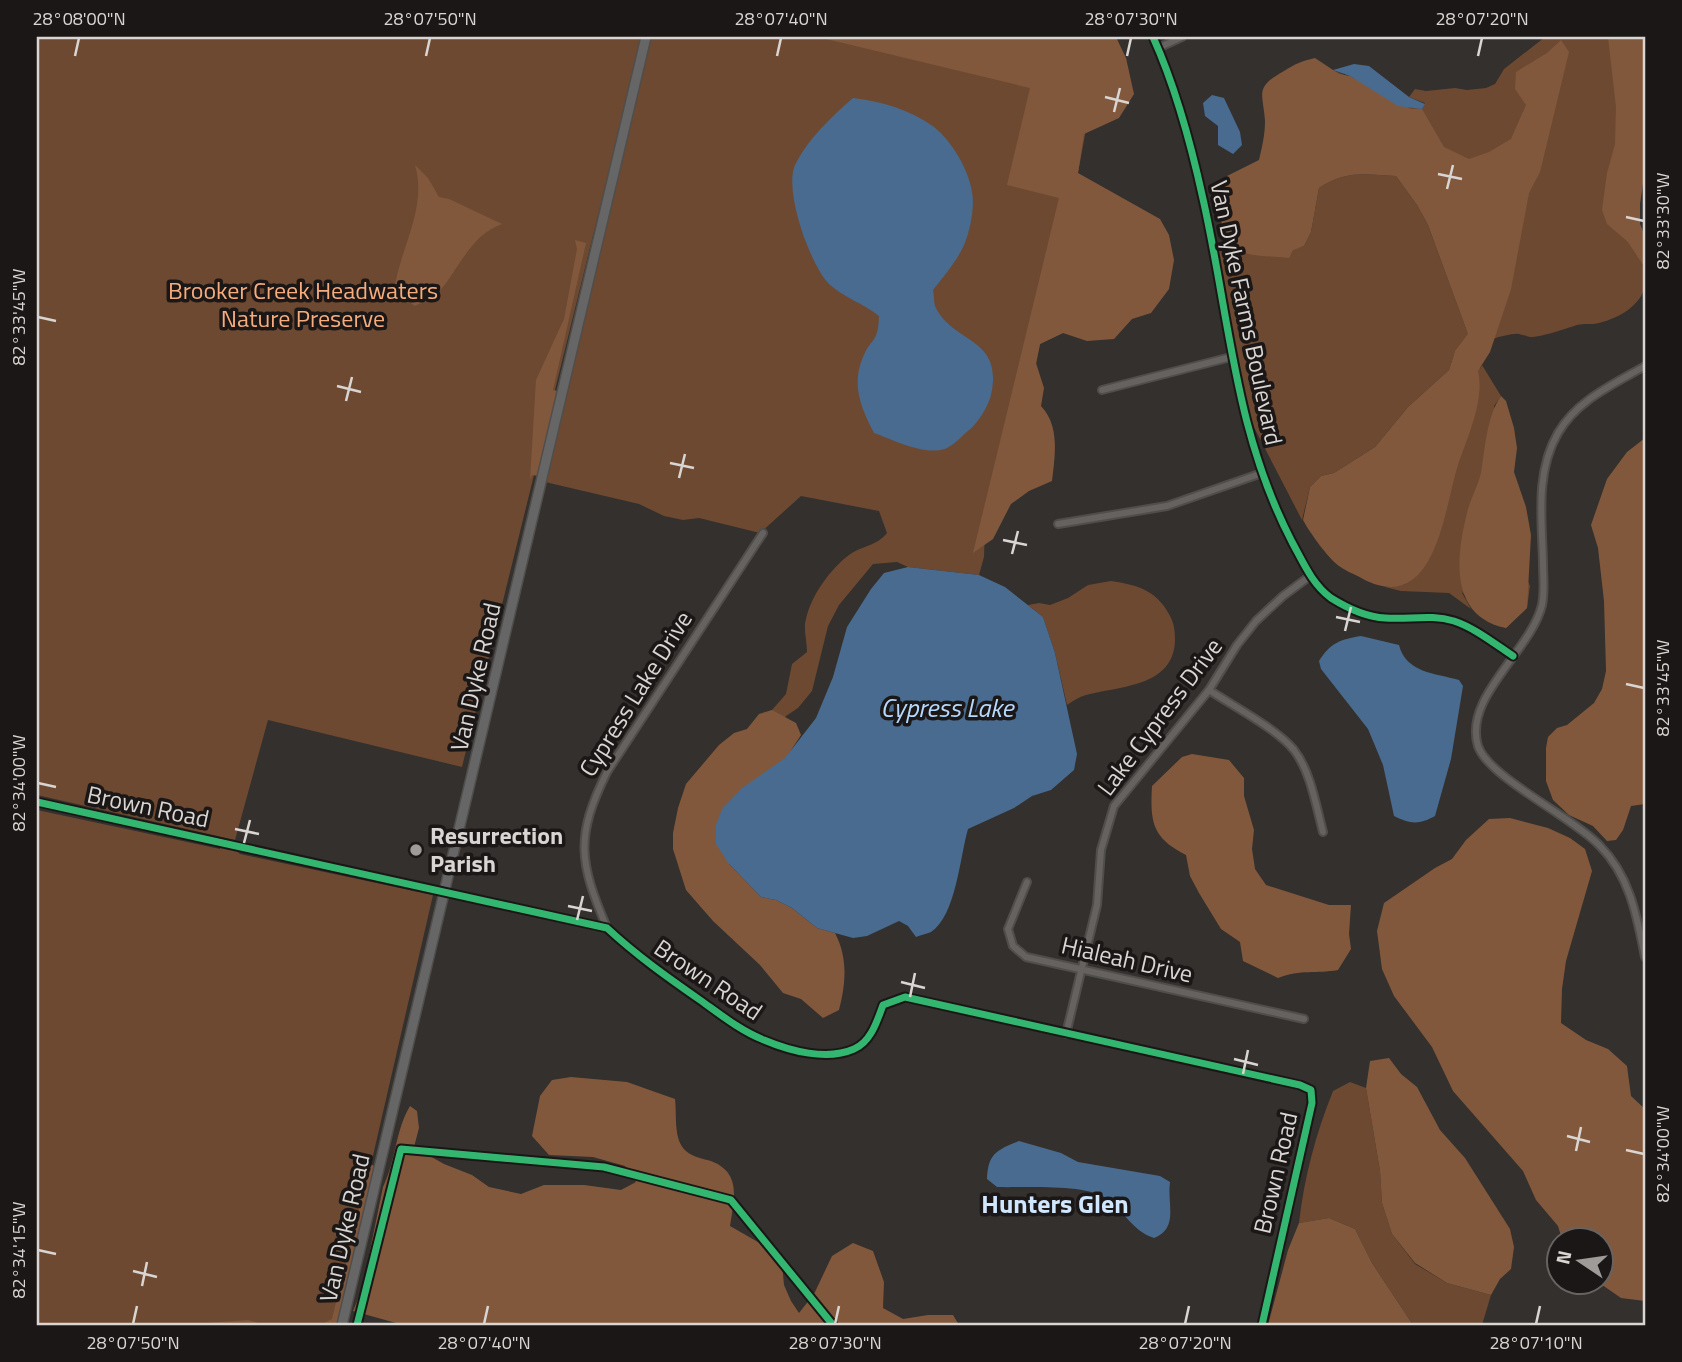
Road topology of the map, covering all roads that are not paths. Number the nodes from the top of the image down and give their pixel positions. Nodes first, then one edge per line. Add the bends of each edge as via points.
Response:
1 (646, 37) edge
2 (1153, 37) edge
3 (1182, 37) edge
4 (1158, 48) junction
5 (1231, 357) junction
6 (1645, 366) edge
7 (1102, 390) dead end
8 (1262, 473) junction
9 (1058, 524) dead end
10 (762, 533) dead end
11 (1310, 576) junction
12 (1513, 656) junction
13 (1209, 690) junction
14 (37, 802) edge
15 (1323, 832) dead end
16 (1027, 882) dead end
17 (445, 891) junction
18 (607, 928) junction
19 (1645, 957) edge
20 (1080, 969) junction
21 (1304, 1019) dead end
22 (1066, 1034) junction
23 (342, 1325) edge
24 (1262, 1325) edge

1 - 17 main road, Van Dyke Road
2 - 4 street, Van Dyke Farms Boulevard
3 - 4 street
4 - 5 street, Van Dyke Farms Boulevard via 1179,106 1203,199
5 - 7 street
5 - 8 street, Van Dyke Farms Boulevard
6 - 12 street via 1574,412 1547,456 1541,484 1542,605 1531,634
8 - 9 street via 1167,506
8 - 11 street, Van Dyke Farms Boulevard
10 - 18 street, Cypress Lake Drive via 594,798 583,850 590,887
11 - 12 street, Van Dyke Farms Boulevard via 1330,597 1356,612 1454,621
11 - 13 street, Lake Cypress Drive via 1256,621
12 - 19 street via 1478,711 1475,730 1479,748 1493,768 1583,830 1616,864 1635,904
13 - 15 street via 1294,751 1305,771
13 - 20 street, Lake Cypress Drive via 1114,806 1101,850 1097,905
14 - 17 street, Brown Road
16 - 20 street, Hialeah Drive via 1008,929 1013,946 1026,957
17 - 18 street, Brown Road
17 - 23 main road, Van Dyke Road
18 - 22 street, Brown Road via 637,956 735,1025 795,1050 827,1055 855,1049 869,1036 883,1005 905,997
20 - 21 street, Hialeah Drive
20 - 22 street, Lake Cypress Drive
22 - 24 street, Brown Road via 1311,1090 1312,1103

